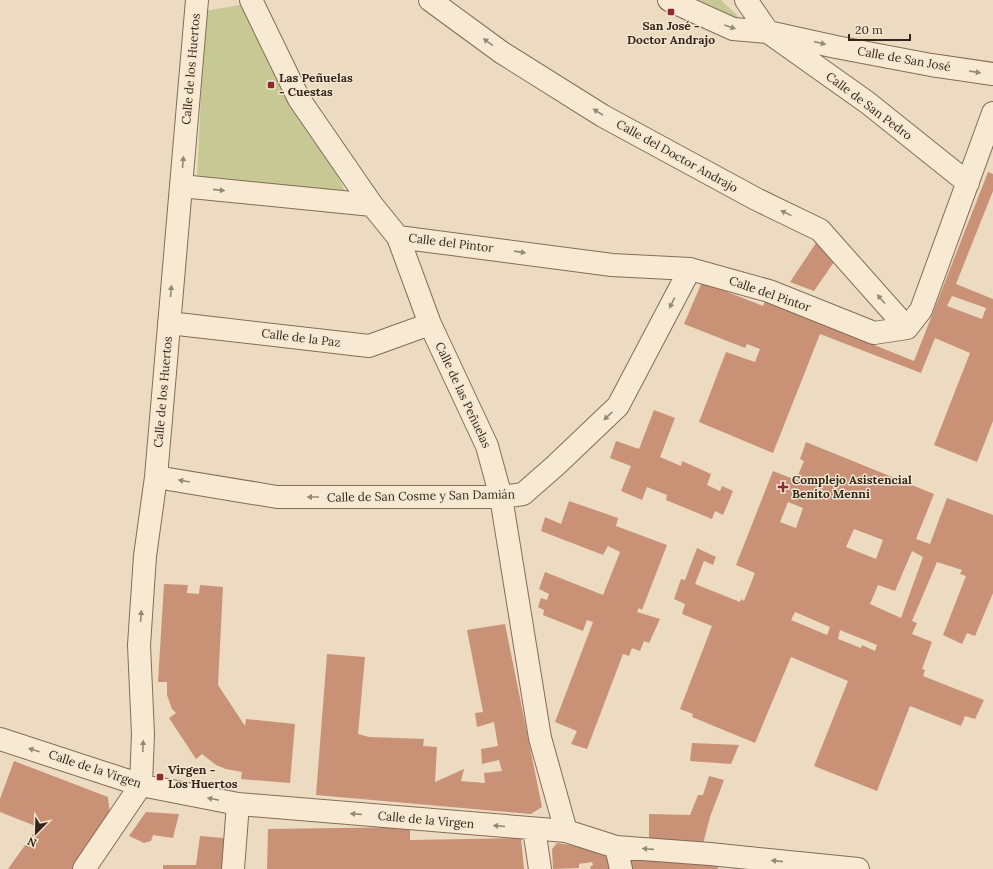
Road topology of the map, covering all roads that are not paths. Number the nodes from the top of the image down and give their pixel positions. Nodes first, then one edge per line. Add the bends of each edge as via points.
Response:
1 (197, 0) edge
2 (251, 0) edge
3 (430, 0) edge
4 (669, 0) edge
5 (746, 0) edge
6 (769, 0) edge
7 (768, 32) junction
8 (993, 74) edge
9 (993, 112) edge
10 (968, 183) junction
11 (180, 186) junction
12 (372, 205) junction
13 (398, 237) junction
14 (690, 269) junction
15 (169, 323) junction
16 (430, 324) junction
17 (907, 328) junction
18 (156, 477) junction
19 (501, 497) junction
20 (0, 739) edge
21 (141, 785) junction
22 (238, 804) junction
23 (534, 829) junction
24 (566, 832) junction
25 (616, 847) junction
26 (84, 869) edge
27 (233, 869) edge
28 (540, 869) edge
29 (621, 869) edge
30 (858, 869) edge

11 -> 1 street, Calle de los Huertos
2 - 12 street, Calle de las Peñuelas via 299,99
17 -> 3 street, Calle del Doctor Andrajo via 820,230 756,199 603,116 501,52
4 -> 7 street, Calle de San José via 733,28
5 - 7 street
6 - 7 street via 766,4
7 -> 8 street, Calle de San José via 931,65
7 - 10 street, Calle de San Pedro via 868,103
9 - 10 street
10 - 17 street via 921,310
11 -> 12 street
15 -> 11 street, Calle de los Huertos
12 - 13 street, Calle de las Peñuelas
13 -> 14 street, Calle del Pintor via 612,265
13 - 16 street, Calle de las Peñuelas
14 - 17 street, Calle del Pintor via 769,291 874,333
14 -> 19 street, Calle de San Cosme y San Damián via 618,406 523,494
15 - 16 street, Calle de la Paz via 369,346
15 - 18 street, Calle de los Huertos
16 - 19 street, Calle de las Peñuelas via 488,446
19 -> 18 street, Calle de San Cosme y San Damián via 276,498
21 -> 18 street, Calle de los Huertos via 143,734 139,645 145,556
19 - 24 street, Calle de las Peñuelas via 540,738
21 -> 20 street, Calle de la Virgen
22 -> 21 street, Calle de la Virgen
21 - 26 street
23 -> 22 street, Calle de la Virgen
22 - 27 street
23 - 24 street, Calle de la Virgen
23 - 28 street
24 - 25 street, Calle de la Virgen
25 - 29 street
30 -> 25 street, Calle de la Virgen

